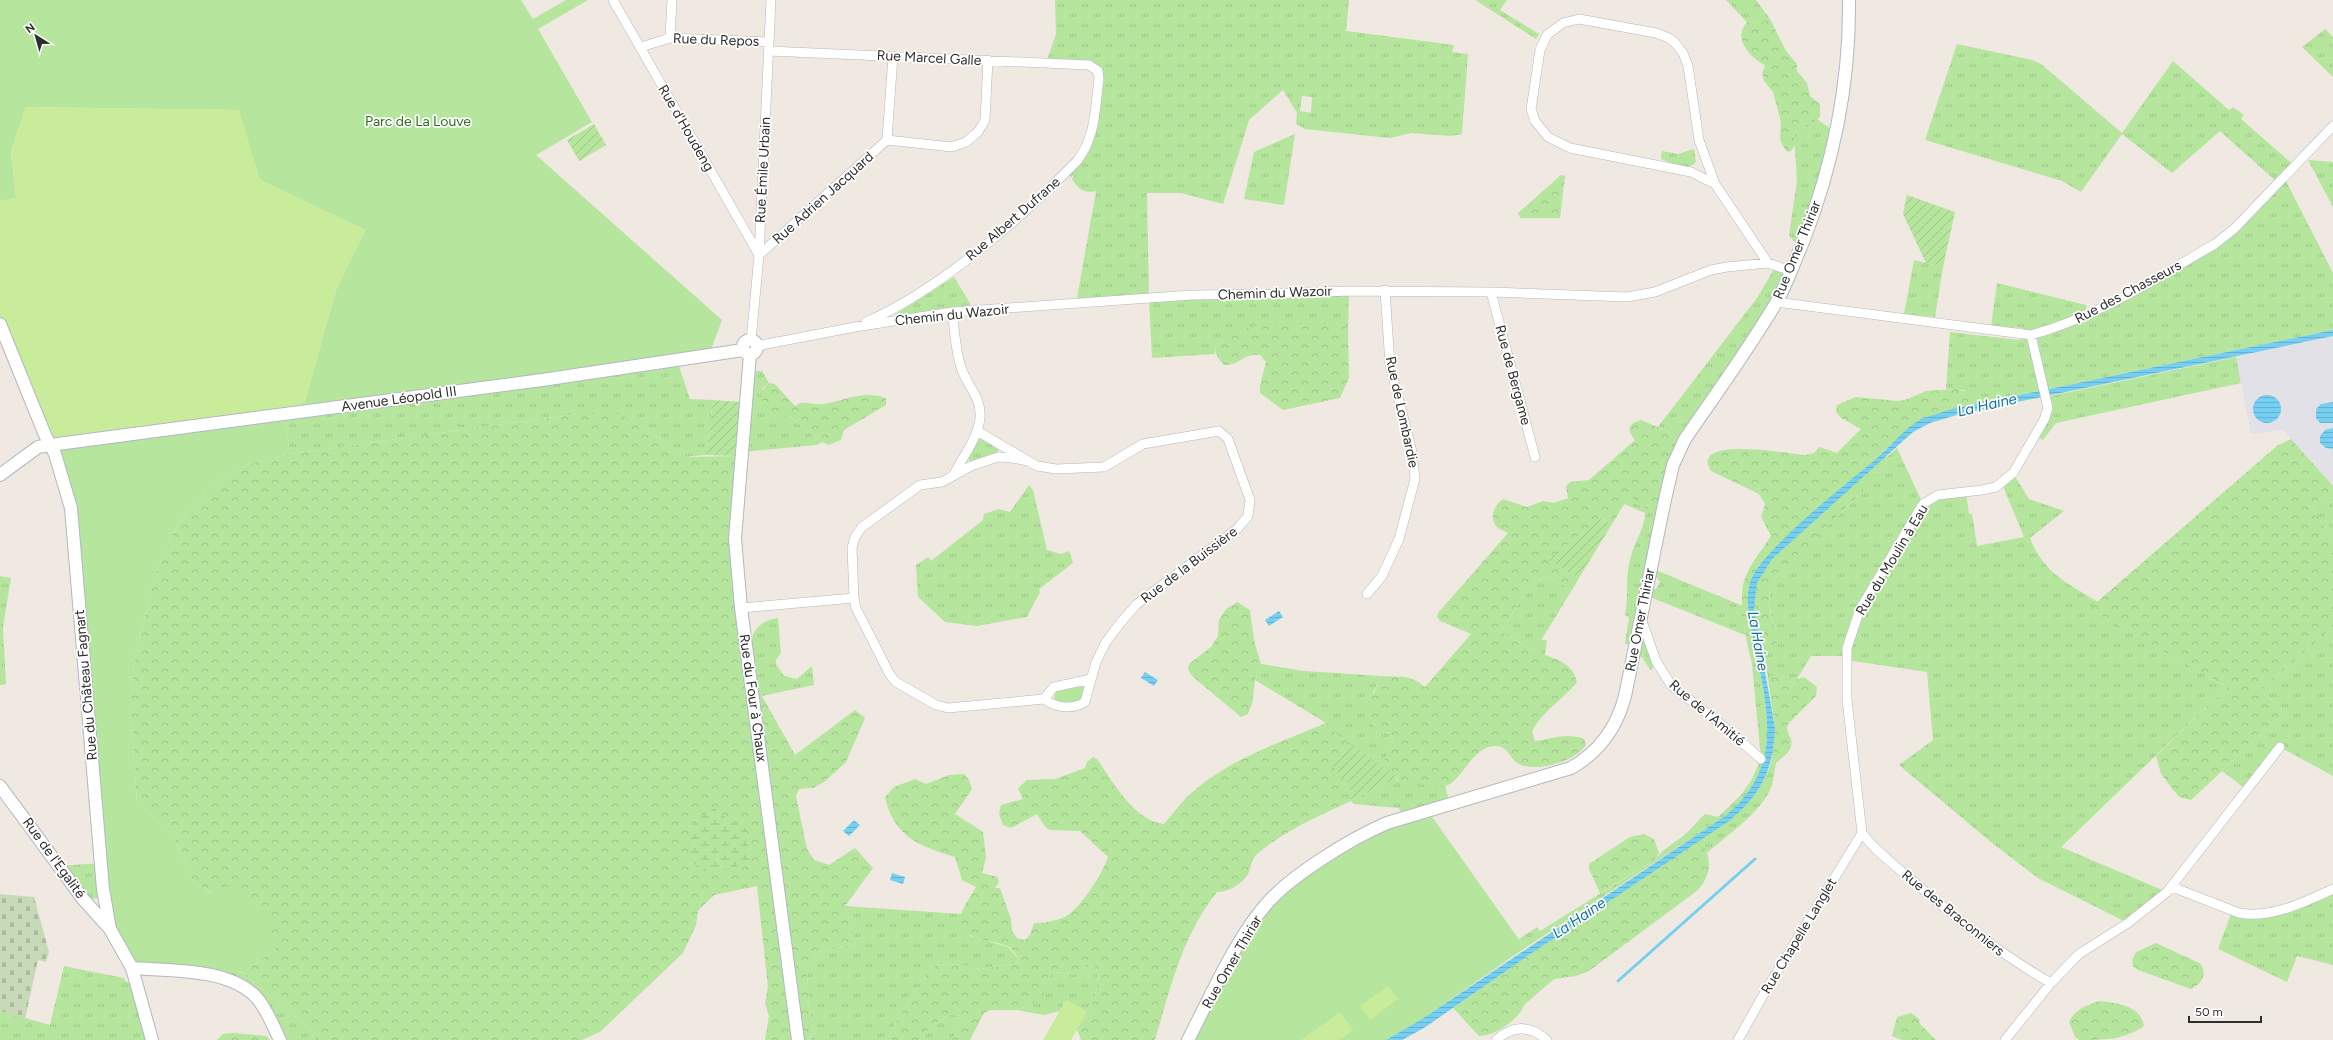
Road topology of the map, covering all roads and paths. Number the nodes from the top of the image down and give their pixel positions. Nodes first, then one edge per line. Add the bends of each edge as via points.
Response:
1 (613, 0) edge
2 (672, 0) edge
3 (771, 0) edge
4 (1850, 0) edge
5 (670, 38) junction
6 (769, 46) junction
7 (641, 47) junction
8 (893, 56) junction
9 (988, 60) junction
10 (1089, 65) joint
11 (2333, 126) edge
12 (887, 140) junction
13 (1715, 184) junction
14 (759, 255) junction
15 (1768, 263) junction
16 (1791, 270) junction
17 (1385, 290) junction
18 (1491, 292) junction
19 (1776, 302) junction
20 (952, 312) junction
21 (0, 324) edge
22 (855, 327) junction
23 (2031, 335) junction
24 (750, 348) junction
25 (977, 431) junction
26 (52, 445) junction
27 (1535, 457) dead end
28 (1028, 461) junction
29 (0, 475) edge
30 (953, 476) junction
31 (1367, 594) dead end
32 (854, 598) junction
33 (741, 608) junction
34 (1641, 618) junction
35 (1091, 679) junction
36 (1044, 699) junction
37 (2280, 747) dead end
38 (1761, 759) dead end
39 (0, 786) edge
40 (1862, 833) junction
41 (2172, 887) junction
42 (2333, 889) edge
43 (110, 929) junction
44 (132, 968) junction
45 (2051, 984) junction
46 (152, 1040) edge
47 (280, 1040) edge
48 (798, 1040) edge
49 (1188, 1040) edge
50 (1496, 1040) edge
51 (1547, 1040) edge
52 (1738, 1040) edge
53 (2005, 1040) edge

1 - 7 street, Rue d'Houdeng
2 - 5 street
3 - 6 street, Rue Émile Urbain
4 - 16 street, Rue Omer Thiriar via 1850,43 1836,133 1821,192
5 - 6 street, Rue du Repos
5 - 7 street, Rue du Repos
6 - 8 street, Rue Marcel Galle
6 - 14 street, Rue Émile Urbain
7 - 14 street, Rue d'Houdeng
8 - 9 street, Rue Marcel Galle
8 - 12 street
9 - 10 street, Rue Marcel Galle
9 - 12 street via 985,120 972,137 959,146 952,147
10 - 22 street, Rue Albert Dufrane via 1098,71 1099,79 1092,134 1077,161 1022,212 959,264 896,307
11 - 23 street, Rue des Chasseurs via 2234,229 2216,244 2087,316
12 - 14 street, Rue Adrien Jacquard
13 - 13 street via 1699,140 1688,66 1683,53 1675,43 1656,33 1579,19 1563,23 1547,36 1540,50 1531,109 1535,121 1548,138 1570,148 1691,172
13 - 15 street
14 - 24 street, Rue Émile Urbain
15 - 16 street, Chemin du Wazoir
15 - 18 street, Chemin du Wazoir via 1711,270 1654,292 1627,297
16 - 19 street, Rue Omer Thiriar
17 - 18 street, Chemin du Wazoir
17 - 20 street, Chemin du Wazoir via 1192,295
17 - 31 street, Rue de Lombardie via 1390,365 1412,452 1415,479 1399,539 1382,576
18 - 27 street, Rue de Bergame
19 - 23 street, Rue des Chasseurs
19 - 34 street, Rue Omer Thiriar via 1685,439 1677,456 1662,513
20 - 22 street, Chemin du Wazoir
20 - 25 street via 961,368 978,401 980,416
21 - 26 street, Rue du Château Fagnart
22 - 24 street, Chemin du Wazoir
23 - 40 street, Rue du Moulin à Eau via 2047,402 2047,413 2013,473 1996,486 1938,495 1923,504 1860,609 1847,648 1846,676
24 - 26 street, Avenue Léopold III via 542,380
24 - 33 street, Rue du Four à Chaux via 735,540
25 - 28 street, Rue de la Buissière
25 - 30 street
26 - 29 street, Avenue Léopold III via 34,450
26 - 43 street, Rue du Château Fagnart via 71,508 104,890
28 - 30 street, Rue de la Buissière via 998,458 971,466
28 - 35 street, Rue de la Buissière via 1037,466 1056,469 1096,469 1143,444 1220,431 1228,439 1248,494 1250,509 1244,523 1132,609 1106,642
30 - 32 street, Rue de la Buissière via 942,482 920,484 858,532 852,548
32 - 33 street
32 - 36 street, Rue de la Buissière via 856,608 890,675 896,682 936,705 948,708
33 - 48 street, Rue du Four à Chaux
34 - 38 street, Rue de l'Amitié via 1656,661 1671,685
34 - 49 street, Rue Omer Thiriar via 1623,705 1612,729 1593,754 1560,773 1387,823 1316,864 1269,901 1254,921
35 - 36 street via 1054,687
35 - 36 street, Rue de la Buissière via 1088,698 1081,705 1058,707
37 - 41 street
39 - 43 street, Rue de l'Egalité via 84,899
40 - 45 street, Rue des Braconniers via 1876,850 1972,932 2013,962
40 - 52 street, Rue Chapelle Langlet
41 - 42 street via 2249,915 2289,906
41 - 45 street via 2152,906 2079,954
43 - 44 street
44 - 46 street
44 - 47 street via 218,976 234,982 258,998
45 - 53 street
50 - 51 street via 1509,1030 1526,1028 1534,1030

